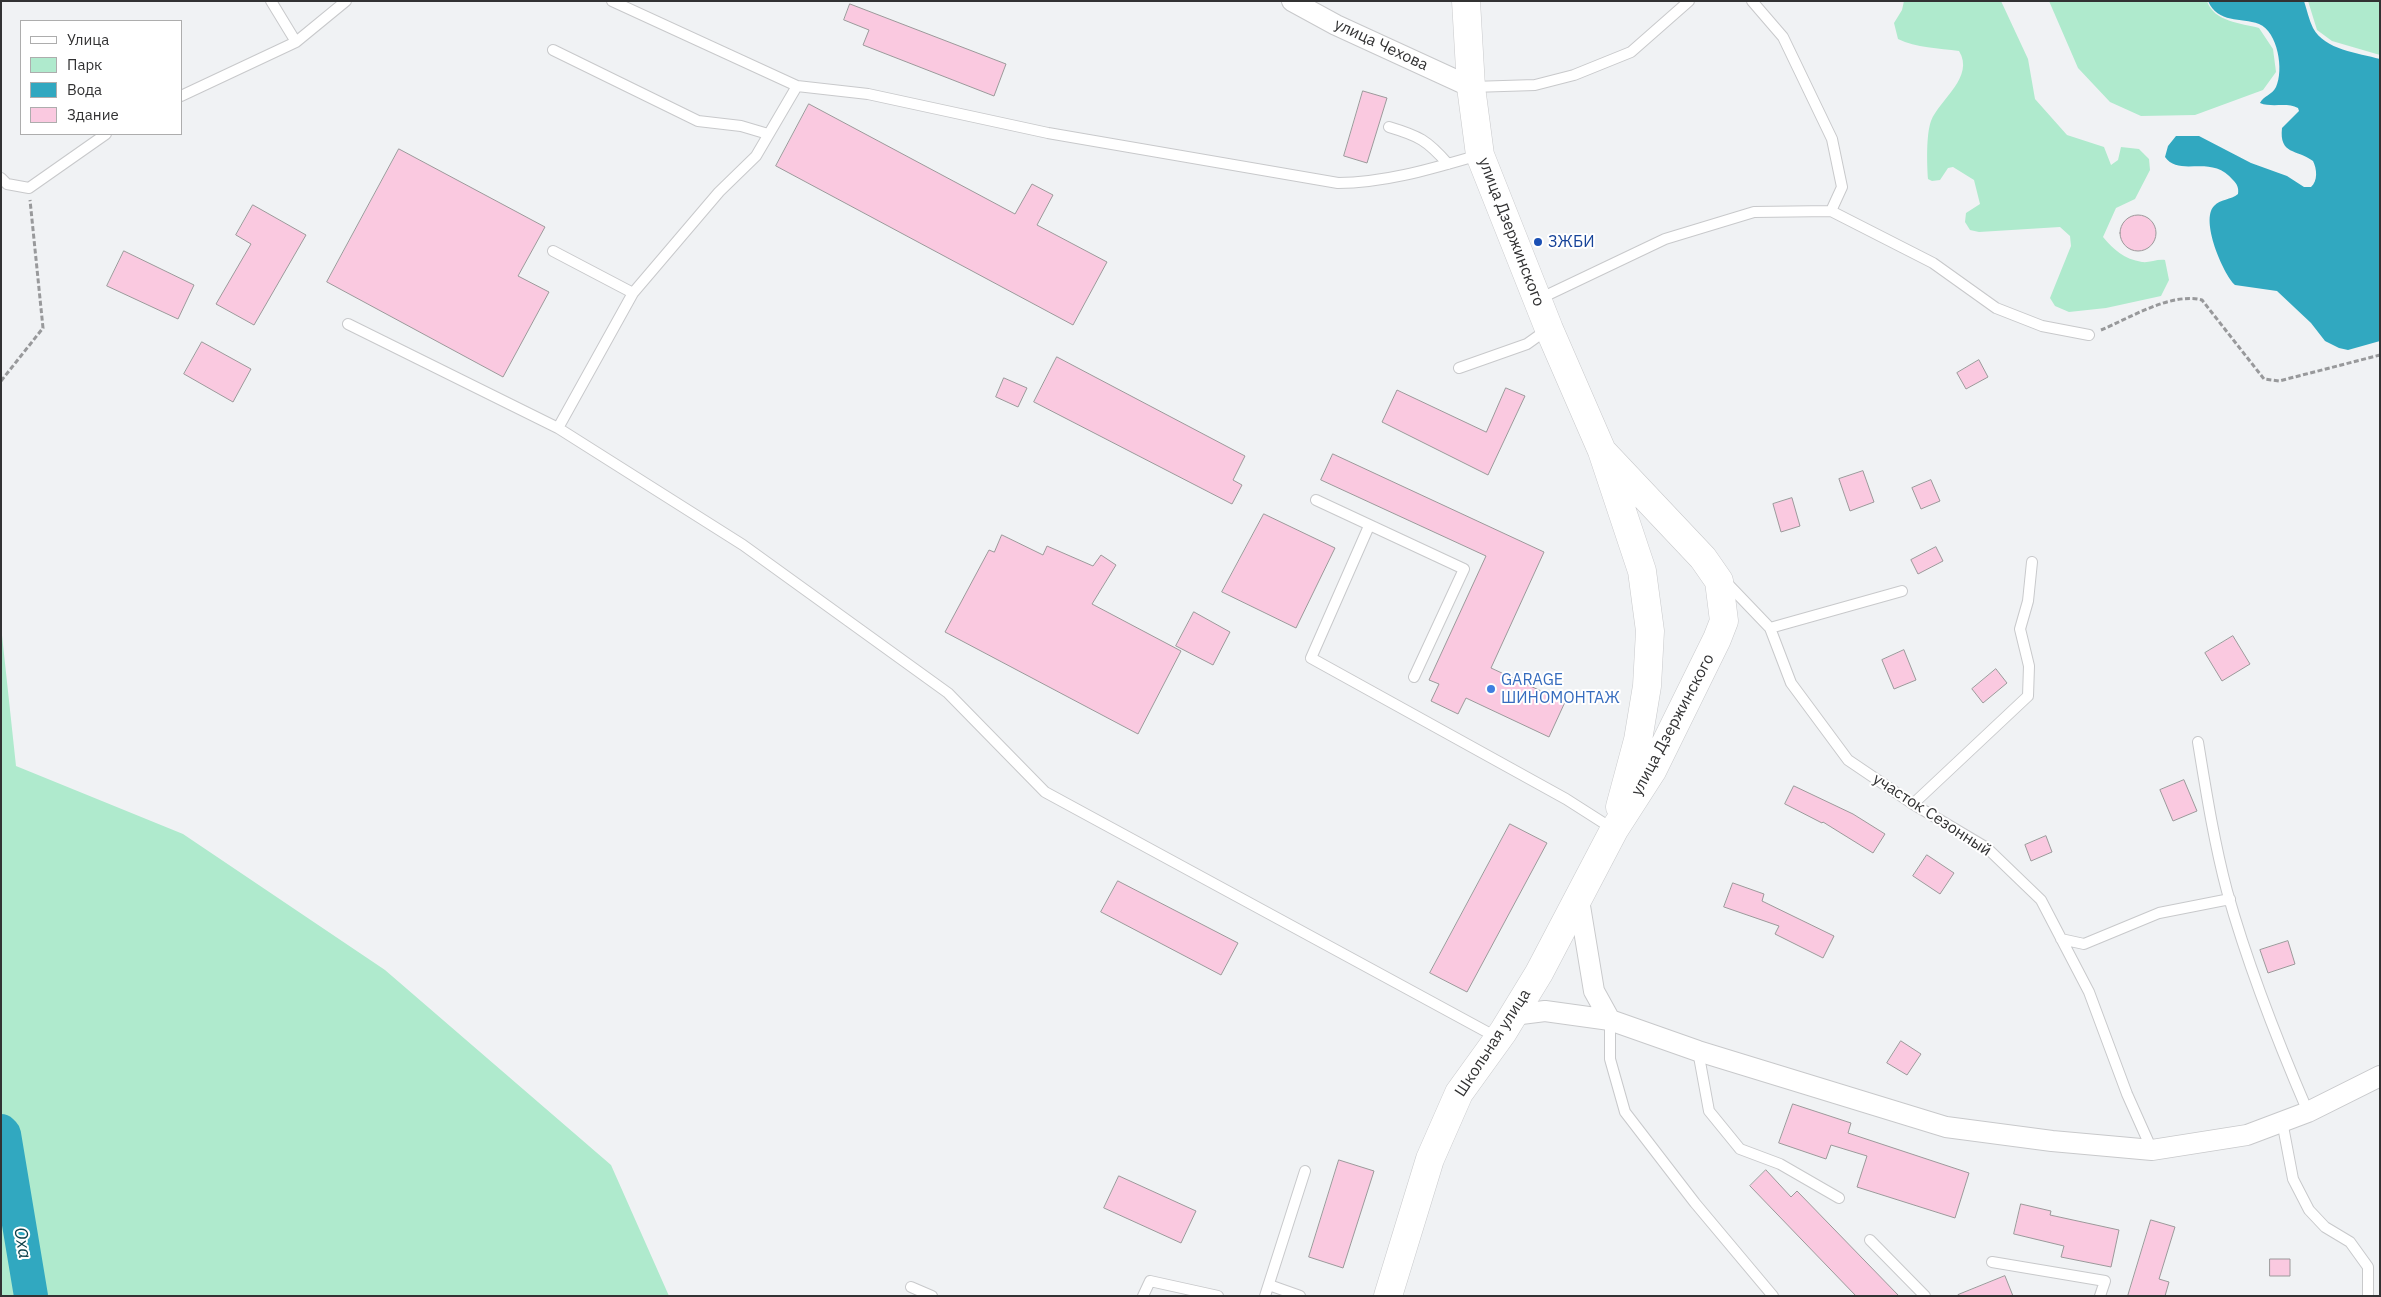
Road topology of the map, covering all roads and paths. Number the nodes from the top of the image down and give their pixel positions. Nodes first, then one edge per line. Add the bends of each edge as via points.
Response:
1 (271, 1) edge
2 (346, 1) edge
3 (612, 1) edge
4 (1292, 1) edge
5 (1466, 1) edge
6 (1689, 1) edge
7 (1752, 1) edge
8 (296, 42) junction
9 (553, 50) dead end
10 (797, 86) junction
11 (1471, 86) junction
12 (182, 96) edge
13 (1388, 127) dead end
14 (768, 134) junction
15 (105, 135) edge
16 (1480, 155) junction
17 (1448, 164) junction
18 (1, 178) edge
19 (29, 188) junction
20 (1832, 211) junction
21 (554, 251) dead end
22 (633, 293) junction
23 (1538, 299) junction
24 (348, 324) dead end
25 (1549, 329) junction
26 (2089, 335) joint
27 (2379, 355) edge
28 (1458, 368) dead end
29 (1, 381) edge
30 (558, 428) junction
31 (1602, 451) junction
32 (1316, 500) dead end
33 (1369, 526) junction
34 (1703, 558) junction
35 (2032, 562) dead end
36 (1902, 591) dead end
37 (1770, 628) junction
38 (1414, 677) dead end
39 (2198, 742) dead end
40 (1913, 804) junction
41 (1614, 830) junction
42 (1579, 900) junction
43 (2230, 900) junction
44 (2061, 939) junction
45 (1513, 1015) junction
46 (1610, 1020) junction
47 (1498, 1038) junction
48 (1698, 1051) junction
49 (2380, 1076) edge
50 (2308, 1112) junction
51 (2282, 1122) junction
52 (2152, 1150) junction
53 (1305, 1171) dead end
54 (1839, 1198) dead end
55 (1870, 1240) dead end
56 (1992, 1262) dead end
57 (1269, 1285) junction
58 (911, 1287) dead end
59 (932, 1296) edge
60 (1143, 1296) edge
61 (1218, 1296) edge
62 (1265, 1296) edge
63 (1300, 1296) edge
64 (1388, 1296) edge
65 (1773, 1296) edge
66 (1925, 1296) edge
67 (2100, 1296) edge
68 (2368, 1296) edge

1 - 8 lane
2 - 8 lane
3 - 10 lane
4 - 11 street, улица Чехова via 1336,25
5 - 11 street, улица Дзержинского
6 - 11 lane via 1631,52 1615,59 1535,85
7 - 20 lane via 1783,37 1832,139 1842,187
8 - 12 lane
9 - 14 lane via 698,121 741,126
10 - 14 lane
10 - 17 lane via 868,94 1048,133 1338,183 1359,183
11 - 16 street, улица Дзержинского
13 - 17 lane via 1429,143
14 - 22 lane via 756,156 719,192
15 - 19 lane
16 - 17 lane
16 - 23 street, улица Дзержинского
18 - 19 lane via 7,184
19 - 29 path via 43,328
20 - 23 lane via 1745,214 1665,239
20 - 26 lane via 1933,263 1996,308 2042,326
21 - 22 lane
22 - 30 lane
23 - 25 street, улица Дзержинского
24 - 30 lane
25 - 28 lane via 1528,344
25 - 31 street, улица Дзержинского
26 - 27 path via 2169,301 2189,296 2202,300 2264,379 2279,381
30 - 47 lane via 743,545 948,694 1045,792
31 - 34 street, улица Дзержинского
31 - 41 street, улица Дзержинского via 1642,571 1650,631 1647,686 1638,740
32 - 33 lane
33 - 38 lane via 1464,569
33 - 41 lane via 1311,658 1566,799
34 - 37 lane, участок Сезонный
34 - 41 street, улица Дзержинского via 1719,581 1724,621 1652,771
35 - 40 lane via 2028,601 2020,629 2029,666 2028,696
36 - 37 lane
37 - 40 lane, участок Сезонный via 1791,683 1848,760
39 - 43 lane
40 - 44 lane, участок Сезонный via 1987,848 2040,900
41 - 42 street, Школьная улица
42 - 45 street, Школьная улица
42 - 46 street via 1594,991
43 - 44 lane via 2160,913 2084,944
43 - 50 lane via 2276,1038
44 - 52 lane, участок Сезонный via 2089,992
45 - 46 street via 1545,1011
45 - 47 street, Школьная улица
46 - 48 street
46 - 65 lane via 1610,1059 1625,1112
47 - 64 street, Школьная улица via 1459,1092 1430,1159
48 - 52 street via 1946,1127
48 - 54 lane via 1709,1111 1740,1149 1780,1164
49 - 50 street
50 - 51 street
51 - 52 street via 2246,1135
51 - 68 lane via 2293,1179 2309,1210 2325,1227 2350,1242 2368,1267
53 - 57 lane
55 - 66 lane
56 - 67 lane via 2105,1281
57 - 62 lane
57 - 63 lane
58 - 59 lane
60 - 61 lane via 1150,1281

